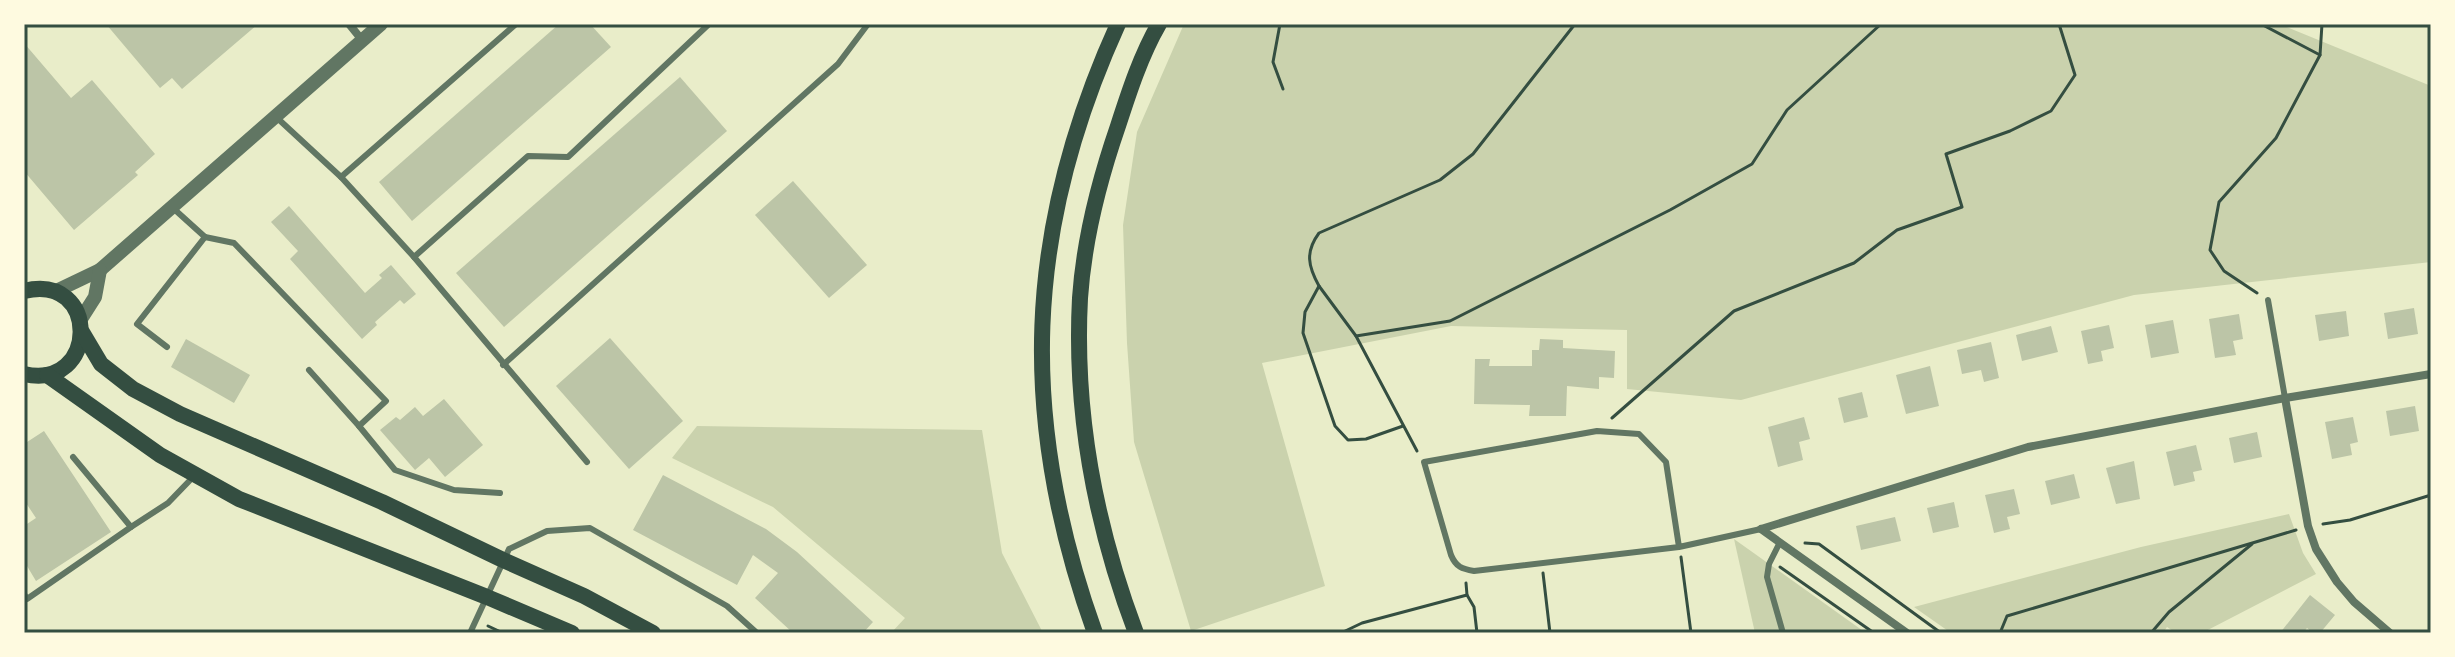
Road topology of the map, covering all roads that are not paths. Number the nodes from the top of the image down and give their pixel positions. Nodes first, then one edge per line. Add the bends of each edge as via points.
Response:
1 (349, 24) edge
2 (381, 24) edge
3 (516, 24) edge
4 (709, 24) edge
5 (868, 24) edge
6 (1118, 24) edge
7 (1159, 24) edge
8 (362, 40) junction
9 (275, 116) junction
10 (341, 177) junction
11 (171, 207) junction
12 (205, 237) junction
13 (414, 257) junction
14 (100, 270) junction
15 (35, 289) edge
16 (2268, 300) road end
17 (81, 325) junction
18 (167, 347) dead end
19 (503, 365) junction
20 (309, 370) dead end
21 (25, 374) edge
22 (2431, 374) edge
23 (47, 375) junction
24 (2285, 398) junction
25 (359, 426) junction
26 (73, 457) dead end
27 (587, 462) dead end
28 (195, 475) junction
29 (500, 493) dead end
30 (131, 527) junction
31 (1761, 529) junction
32 (1780, 542) junction
33 (1679, 547) junction
34 (503, 560) junction
35 (487, 597) junction
36 (25, 598) edge
37 (470, 633) edge
38 (572, 633) edge
39 (653, 633) edge
40 (757, 633) edge
41 (1095, 633) edge
42 (1136, 633) edge
43 (1783, 633) edge
44 (1907, 633) edge
45 (2390, 633) edge

1 - 8 street
2 - 8 street
3 - 10 lane
4 - 13 lane via 568,157 528,156
5 - 19 lane via 838,64
6 - 41 main road via 1068,156 1042,309 1043,391 1053,485
7 - 42 main road via 1108,154 1080,296 1089,455 1110,554
8 - 9 street
9 - 10 lane
9 - 11 street
10 - 13 lane
11 - 12 lane
11 - 14 street
12 - 18 lane via 137,324
12 - 25 lane via 234,243 386,401
13 - 19 lane
14 - 15 street
14 - 17 street via 95,297
15 - 17 main road via 63,296 76,308
16 - 24 lane
17 - 23 main road via 76,355
17 - 34 main road via 101,364 145,395
19 - 27 lane
20 - 25 lane
21 - 23 main road
22 - 24 street
23 - 28 main road
24 - 31 street via 2028,447
24 - 45 street via 2316,549 2354,602
25 - 29 lane via 395,470 454,490
26 - 30 lane
28 - 30 lane via 168,503
28 - 35 main road via 239,499
30 - 36 lane
31 - 32 street
31 - 33 lane
32 - 43 lane via 1767,577
32 - 44 street
33 - 33 lane via 1666,462 1639,434 1597,431 1424,462 1455,565 1474,571
34 - 35 lane
34 - 39 main road
34 - 40 lane via 509,549 547,531 590,528 727,606
35 - 37 lane
35 - 38 main road

